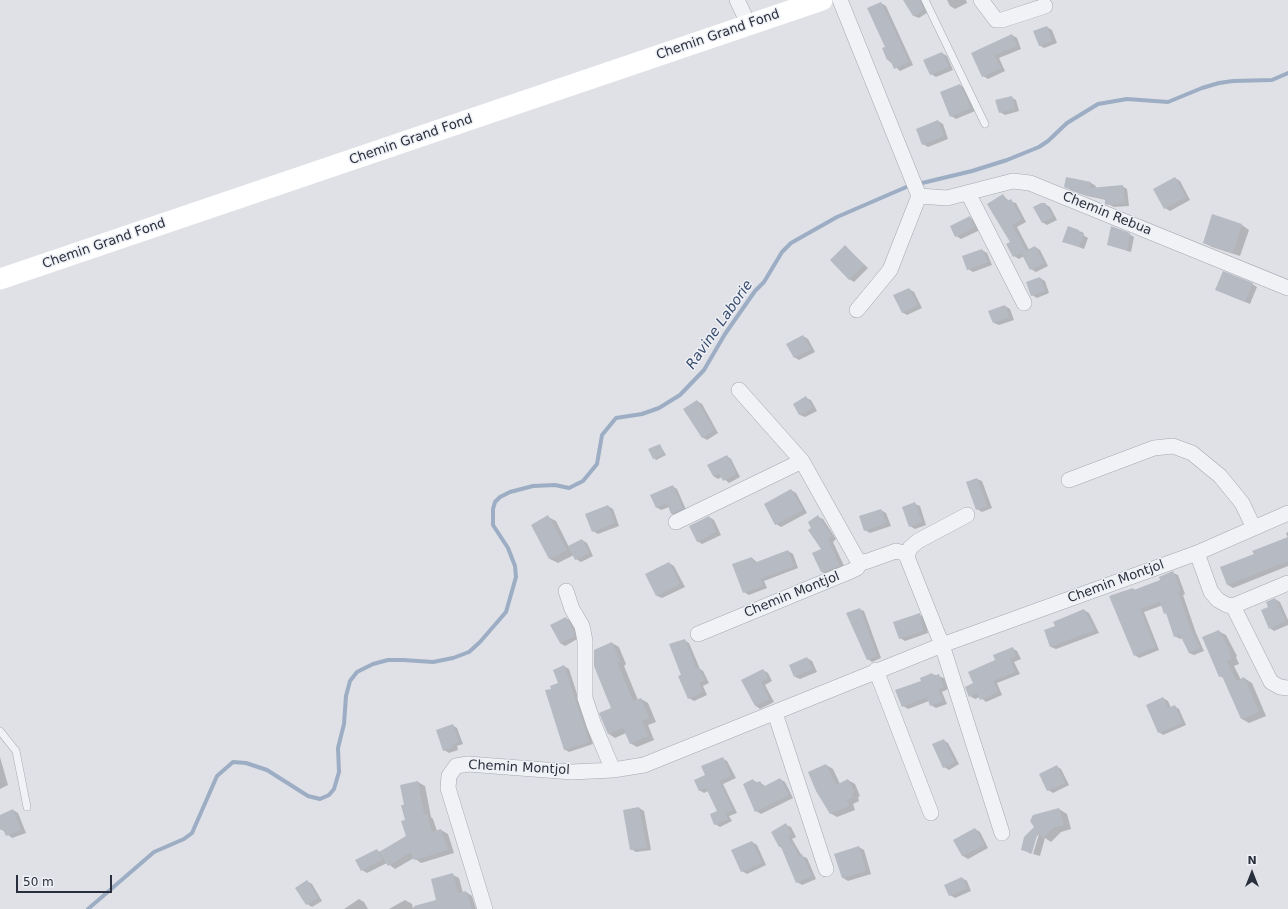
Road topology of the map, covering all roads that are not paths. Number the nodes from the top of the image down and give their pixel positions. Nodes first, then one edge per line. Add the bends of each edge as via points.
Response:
1 (737, 0) edge
2 (822, 0) edge
3 (840, 0) edge
4 (925, 0) edge
5 (981, 0) edge
6 (1045, 6) dead end
7 (749, 25) junction
8 (985, 124) dead end
9 (918, 193) junction
10 (968, 193) junction
11 (0, 279) edge
12 (1288, 288) edge
13 (1024, 303) dead end
14 (856, 310) dead end
15 (739, 390) dead end
16 (802, 461) junction
17 (1069, 480) dead end
18 (1288, 513) edge
19 (967, 515) dead end
20 (676, 522) dead end
21 (1254, 528) junction
22 (1196, 553) junction
23 (906, 556) junction
24 (861, 562) junction
25 (1288, 584) edge
26 (566, 592) dead end
27 (1233, 606) junction
28 (698, 634) dead end
29 (942, 645) junction
30 (876, 670) junction
31 (1288, 688) edge
32 (775, 713) junction
33 (0, 731) edge
34 (613, 770) junction
35 (27, 807) dead end
36 (931, 812) dead end
37 (1002, 833) dead end
38 (826, 869) dead end
39 (485, 909) edge

1 - 7 street
2 - 7 street, Chemin Grand Fond
3 - 9 street
4 - 8 lane
5 - 6 street via 996,20
7 - 11 street, Chemin Grand Fond
9 - 10 street, Chemin Rebua via 947,198
9 - 14 street via 890,270
10 - 12 street, Chemin Rebua via 1013,181 1030,183
10 - 13 street
15 - 16 street
16 - 20 street
16 - 24 street via 854,556
17 - 21 street via 1154,448 1173,446 1192,453 1220,476 1242,503
18 - 21 street, Chemin Montjol
19 - 23 street via 918,541
21 - 22 street, Chemin Montjol
22 - 27 street via 1210,592 1218,600
22 - 29 street, Chemin Montjol
23 - 24 street, Chemin Montjol via 899,551 892,551
23 - 29 street
24 - 28 street, Chemin Montjol via 851,571
25 - 27 street
26 - 34 street via 582,626 585,641 585,698
27 - 31 street via 1271,682
29 - 30 street, Chemin Montjol
29 - 37 street
30 - 32 street, Chemin Montjol
30 - 36 street
32 - 34 street, Chemin Montjol via 644,765
32 - 38 street
33 - 35 lane via 16,751
34 - 39 street, Chemin Montjol via 572,772 468,764 456,766 450,772 448,788

